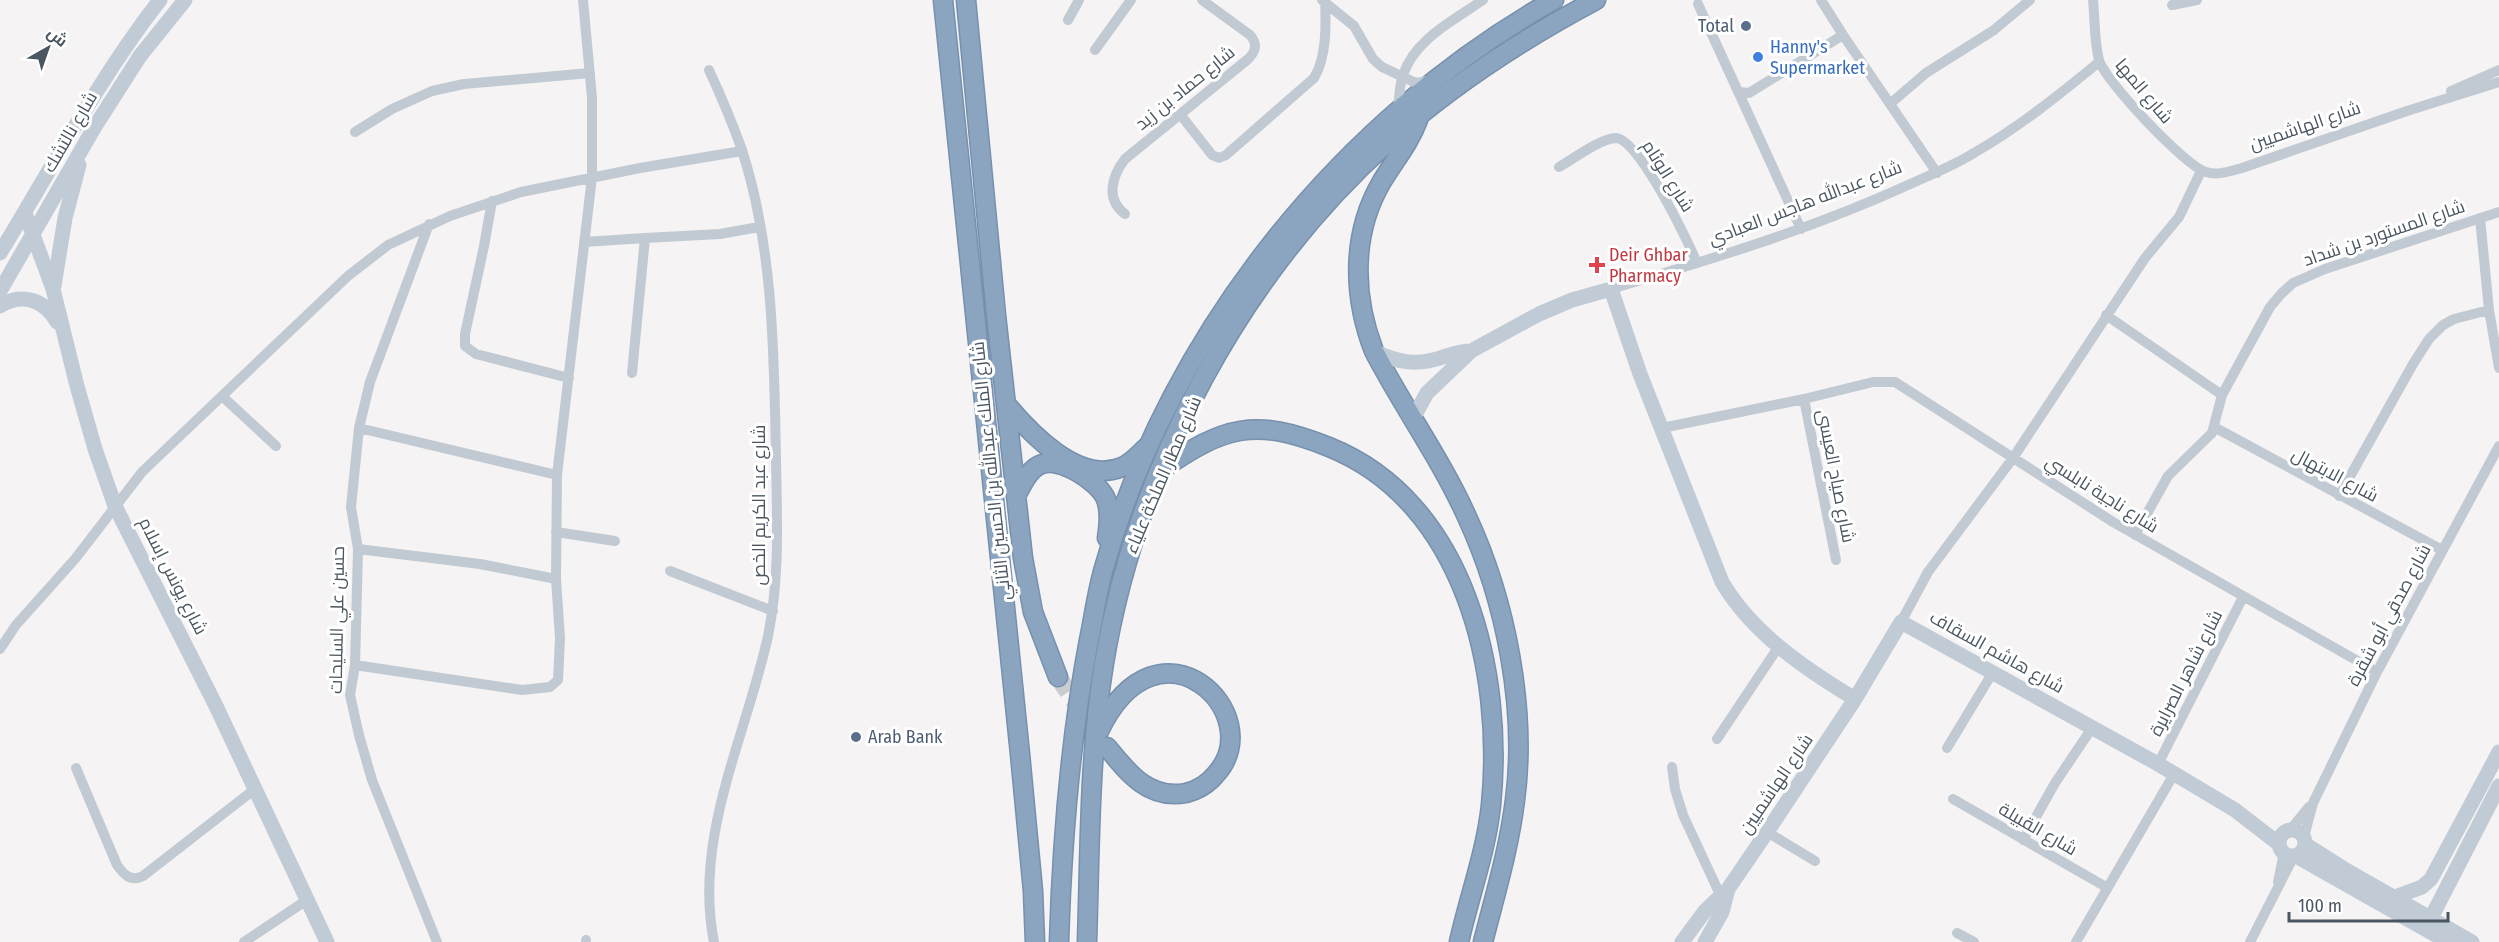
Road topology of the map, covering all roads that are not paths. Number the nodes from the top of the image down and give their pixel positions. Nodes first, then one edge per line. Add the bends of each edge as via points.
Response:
1 (160, 0) edge
2 (185, 0) edge
3 (583, 0) edge
4 (943, 0) edge
5 (966, 0) edge
6 (1079, 0) edge
7 (1131, 0) edge
8 (1202, 0) edge
9 (1484, 0) edge
10 (1554, 0) edge
11 (1596, 0) edge
12 (1821, 0) edge
13 (2030, 0) edge
14 (2093, 0) edge
15 (2197, 0) edge
16 (1324, 1) edge
17 (1698, 4) dead end
18 (2172, 5) dead end
19 (1068, 20) dead end
20 (1843, 35) junction
21 (1095, 50) dead end
22 (2099, 62) junction
23 (709, 70) dead end
24 (2499, 70) edge
25 (590, 73) junction
26 (1402, 76) junction
27 (1436, 80) junction
28 (2499, 82) edge
29 (1738, 92) junction
30 (1891, 103) junction
31 (2407, 111) junction
32 (1398, 112) junction
33 (1180, 114) junction
34 (1419, 116) junction
35 (355, 132) dead end
36 (85, 144) junction
37 (742, 151) junction
38 (1559, 167) dead end
39 (2201, 171) junction
40 (1937, 173) junction
41 (2215, 174) joint
42 (592, 177) junction
43 (492, 201) junction
44 (2499, 212) edge
45 (25, 213) junction
46 (1125, 214) dead end
47 (2480, 218) junction
48 (429, 224) junction
49 (759, 227) junction
50 (1801, 229) junction
51 (34, 235) junction
52 (645, 238) junction
53 (584, 242) junction
54 (0, 253) edge
55 (1697, 264) junction
56 (53, 289) junction
57 (1611, 289) junction
58 (0, 291) edge
59 (0, 306) edge
60 (2489, 310) junction
61 (2106, 315) junction
62 (63, 333) junction
63 (1374, 351) junction
64 (1471, 351) junction
65 (2499, 368) edge
66 (632, 373) dead end
67 (569, 378) junction
68 (2222, 395) junction
69 (222, 396) junction
70 (1804, 399) junction
71 (1006, 404) junction
72 (1413, 418) junction
73 (2214, 427) junction
74 (359, 428) junction
75 (1662, 428) junction
76 (1151, 443) junction
77 (276, 446) dead end
78 (2499, 446) edge
79 (2013, 458) junction
80 (1161, 470) junction
81 (557, 475) junction
82 (1016, 496) junction
83 (2339, 496) junction
84 (115, 506) junction
85 (556, 532) junction
86 (2136, 535) junction
87 (615, 541) dead end
88 (358, 549) junction
89 (2442, 550) junction
90 (1836, 560) dead end
91 (1104, 569) junction
92 (670, 571) dead end
93 (556, 579) junction
94 (2243, 597) junction
95 (773, 611) junction
96 (1901, 622) junction
97 (1779, 646) junction
98 (0, 649) edge
99 (355, 665) junction
100 (1993, 672) junction
101 (2377, 672) junction
102 (1058, 677) tunnel mouth
103 (1855, 699) junction
104 (2092, 728) junction
105 (1717, 739) dead end
106 (1100, 745) junction
107 (1947, 748) dead end
108 (2499, 752) edge
109 (2158, 764) junction
110 (1672, 767) dead end
111 (76, 768) dead end
112 (2174, 774) junction
113 (255, 789) junction
114 (2494, 790) edge
115 (1953, 799) dead end
116 (1767, 832) junction
117 (2023, 840) junction
118 (2292, 844) junction
119 (1815, 861) dead end
120 (2106, 887) junction
121 (1724, 896) junction
122 (2395, 897) junction
123 (307, 900) junction
124 (2431, 918) junction
125 (1957, 933) dead end
126 (1690, 939) edge
127 (244, 942) edge
128 (327, 942) edge
129 (437, 942) edge
130 (714, 942) edge
131 (1035, 942) edge
132 (1059, 942) edge
133 (1088, 942) edge
134 (1459, 942) edge
135 (1483, 942) edge
136 (1705, 942) edge
137 (1974, 942) edge
138 (2076, 942) edge
139 (2250, 942) edge
140 (2448, 942) edge
141 (2472, 942) edge

1 - 45 street, شارع نالتشك via 98,90
2 - 36 street, شارع نالتشك via 140,56
3 - 25 street
4 - 131 highway, شارع الملك عبدالله بن الحسين الثاني via 1021,764
5 - 71 highway, شارع الملك عبدالله بن الحسين الثاني
6 - 19 street
7 - 21 street
8 - 33 street, شارع حماد بن زيد via 1250,35 1256,48
9 - 26 street via 1424,43
10 - 27 highway, شارع مطار الملكة علياء via 1505,29
11 - 34 highway, شارع مطار الملكة علياء via 1513,46
12 - 20 street
13 - 30 street via 1994,30 1926,73
14 - 22 street, شارع المها
15 - 18 street
16 - 26 street via 1354,27 1377,63
16 - 33 street via 1325,36 1314,78 1226,155 1219,158 1212,154
17 - 29 street
20 - 29 street via 1749,93
20 - 30 street
22 - 39 street, شارع المها via 2162,138
22 - 40 street, شارع عبدالله هاجس العبادي via 2024,122
23 - 37 street, شارع عبد الكريم الخص
24 - 31 street, شارع الهاشميين
25 - 35 street via 464,84 432,91
25 - 42 street
26 - 27 street via 1416,83
26 - 32 street
27 - 32 highway, شارع مطار الملكة علياء
28 - 31 street, شارع الهاشميين
29 - 50 street
30 - 40 street
31 - 41 street, شارع الهاشميين
32 - 76 highway, شارع مطار الملكة علياء via 1318,188 1260,258 1206,338
33 - 46 street, شارع حماد بن زيد via 1131,152 1115,174 1115,204
34 - 63 highway via 1408,143 1380,184 1362,236 1358,294
34 - 80 highway, شارع مطار الملكة علياء via 1342,187 1271,272 1209,369
36 - 51 street, شارع نالتشك
36 - 56 street via 65,218
37 - 42 street
37 - 49 street, شارع عبد الكريم الخص
38 - 55 street, شارع الوئام via 1610,138 1626,141 1669,205
39 - 41 street, شارع المها
39 - 61 street via 2179,216
40 - 50 street, شارع عبدالله هاجس العبادي
42 - 43 street
42 - 53 street
43 - 48 street
43 - 67 street via 465,346 476,354
44 - 47 street, شارع المستورد بن شداد
45 - 51 street, شارع يونس إسلام
45 - 54 street, شارع نالتشك
47 - 60 street
47 - 68 street, شارع المستورد بن شداد via 2293,283 2270,307
48 - 69 street via 387,245 348,276
48 - 74 street, حسين علي السليحات via 373,373
49 - 52 street via 711,235
49 - 95 street, شارع عبد الكريم الخص via 773,328 779,534
50 - 55 street, شارع عبدالله هاجس العبادي
51 - 56 street, شارع يونس إسلام
51 - 58 street, شارع نالتشك
52 - 53 street
52 - 66 street
53 - 67 street
55 - 57 street, شارع عبدالله هاجس العبادي
56 - 62 street, شارع يونس إسلام
57 - 64 street, شارع عبدالله هاجس العبادي via 1560,305
57 - 75 street
59 - 62 street via 18,299 40,302
60 - 65 street
60 - 83 street via 2454,319 2429,339
61 - 68 street
61 - 79 street
62 - 84 street, شارع يونس إسلام via 94,449
63 - 64 street, شارع عبدالله هاجس العبادي via 1412,363
63 - 72 highway
64 - 72 street, شارع عبدالله هاجس العبادي via 1432,388
67 - 81 street
68 - 73 street, شارع المستورد بن شداد
69 - 77 street
69 - 84 street via 142,472
70 - 75 street, شارع ناجية نابلسي
70 - 79 street, شارع ناجية نابلسي via 1873,382 1895,382
70 - 90 street, شارع صياح العيسى
71 - 76 highway via 1040,442 1095,470 1122,467
71 - 82 highway, شارع الملك عبدالله بن الحسين الثاني
72 - 135 highway via 1477,541 1500,609 1513,680 1515,799 1506,856
73 - 83 street, شارع الابتهال
73 - 86 street, شارع المستورد بن شداد via 2204,443 2163,483
74 - 81 street
74 - 88 street, حسين علي السليحات via 351,507
75 - 97 street via 1722,582 1743,612
76 - 91 highway, شارع مطار الملكة علياء
78 - 89 street, شارع صدقي أبو شقرة
79 - 86 street, شارع ناجية نابلسي
79 - 96 street via 1928,572
80 - 106 highway, شارع مطار الملكة علياء via 1127,561 1104,661
80 - 134 highway via 1197,446 1230,432 1262,430 1302,437 1368,466 1413,507 1439,544 1471,609 1491,703 1491,808
81 - 85 street
82 - 91 highway via 1031,472 1042,463 1054,462 1093,483 1105,496 1109,512
82 - 102 highway, شارع الملك عبدالله بن الحسين الثاني via 1029,598
83 - 89 street, شارع الابتهال
84 - 98 street
84 - 113 street, شارع يونس إسلام
85 - 87 street
85 - 93 street
86 - 94 street, شارع ناجية نابلسي
88 - 93 street via 480,564
88 - 99 street, حسين علي السليحات
89 - 101 street, شارع صدقي أبو شقرة
91 - 132 highway, شارع مطار الملكة علياء via 1079,692 1069,773
92 - 95 street
93 - 99 street via 560,668 557,683 550,687 512,689
94 - 101 street, شارع ناجية نابلسي
94 - 109 street, شارع شاهر الصرايرة
95 - 130 street, شارع عبد الكريم الخص via 715,832 709,895
96 - 100 street, شارع هاشم السقاف
96 - 103 street, شارع هاشم السقاف
97 - 103 street
97 - 105 street
99 - 129 street, حسين علي السليحات via 350,695 372,780
100 - 104 street, شارع هاشم السقاف
100 - 107 street
101 - 118 street, شارع صدقي أبو شقرة
103 - 116 street, شارع الهاشميين
104 - 109 street, شارع هاشم السقاف
104 - 117 street
106 - 106 highway via 1105,717 1121,695 1136,682 1161,673 1187,676 1210,692 1225,713 1230,733 1229,752 1221,770 1199,789 1176,794 1137,782
106 - 133 highway, شارع مطار الملكة علياء
108 - 114 street
109 - 112 street, شارع هاشم السقاف
110 - 121 street via 1683,815
111 - 113 street via 117,866 132,878 143,876
112 - 118 street, شارع هاشم السقاف
112 - 120 street
113 - 123 street, شارع يونس إسلام
114 - 122 street via 2430,879 2422,887
114 - 124 street
115 - 117 street, شارع القبيلة
116 - 119 street
116 - 121 street, شارع الهاشميين
117 - 120 street, شارع القبيلة
118 - 122 street, شارع هاشم السقاف
118 - 139 street, شارع صدقي أبو شقرة via 2277,890
118 - 140 street, شارع هاشم السقاف
120 - 138 street
121 - 126 street, شارع الهاشميين
121 - 136 street, شارع الهاشميين
122 - 124 street, شارع هاشم السقاف
123 - 127 street
123 - 128 street, شارع يونس إسلام
124 - 141 street, شارع هاشم السقاف
125 - 137 street

